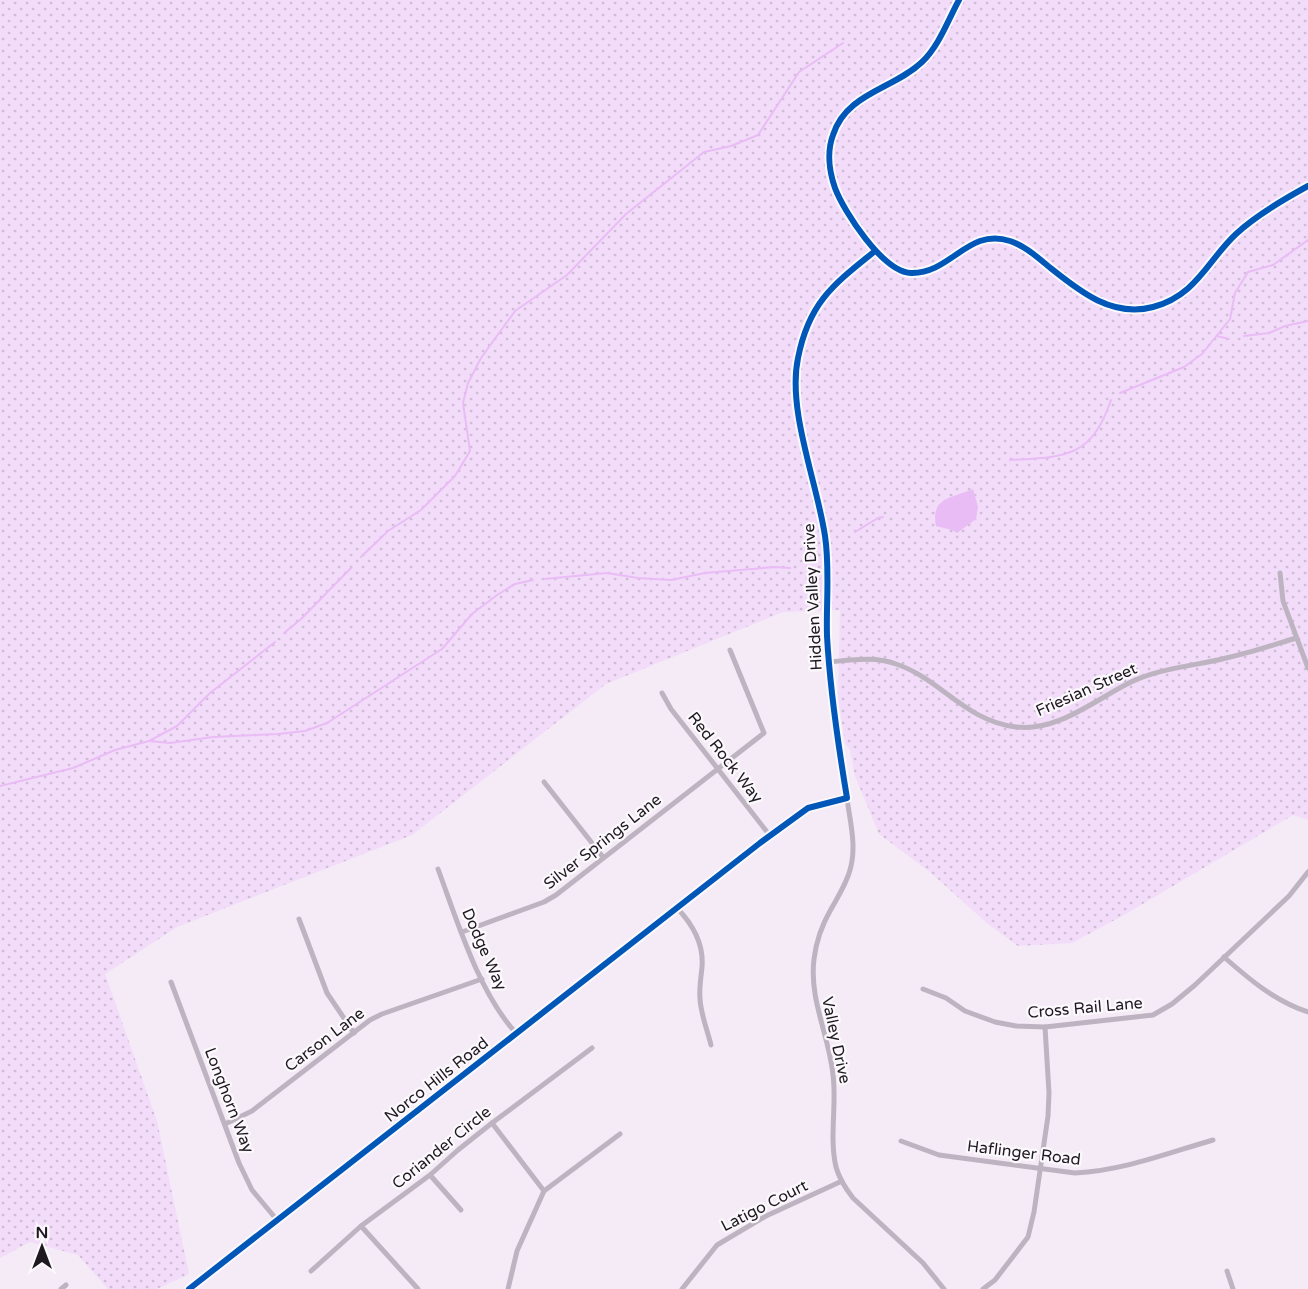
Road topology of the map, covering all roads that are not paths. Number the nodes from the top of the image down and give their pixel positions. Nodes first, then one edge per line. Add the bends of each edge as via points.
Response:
1 (959, 0) edge
2 (1308, 186) edge
3 (875, 251) junction
4 (1280, 573) dead end
5 (1296, 638) junction
6 (730, 650) dead end
7 (829, 662) junction
8 (1308, 668) edge
9 (662, 693) dead end
10 (718, 768) junction
11 (544, 782) dead end
12 (847, 798) junction
13 (771, 837) junction
14 (603, 857) junction
15 (438, 869) dead end
16 (1308, 872) edge
17 (678, 909) junction
18 (299, 919) dead end
19 (462, 932) junction
20 (1224, 957) junction
21 (482, 979) junction
22 (171, 982) dead end
23 (923, 989) dead end
24 (1308, 1012) edge
25 (1045, 1027) junction
26 (354, 1033) junction
27 (517, 1034) junction
28 (711, 1045) dead end
29 (592, 1048) dead end
30 (492, 1123) junction
31 (225, 1124) junction
32 (620, 1134) dead end
33 (1213, 1140) dead end
34 (901, 1141) dead end
35 (1041, 1170) junction
36 (430, 1175) junction
37 (842, 1181) junction
38 (544, 1191) junction
39 (461, 1210) dead end
40 (277, 1220) junction
41 (361, 1226) junction
42 (311, 1271) dead end
43 (1227, 1271) dead end
44 (189, 1289) edge
45 (418, 1289) edge
46 (508, 1289) edge
47 (682, 1289) edge
48 (944, 1289) edge
49 (983, 1289) edge
50 (1233, 1289) edge

1 - 3 street via 922,62 848,108 833,133 830,167 834,186 844,208
2 - 3 street via 1241,230 1174,299 1153,307 1123,309 1102,304 1028,249 1009,240 976,242 942,266 926,272 898,269
3 - 7 street, Hidden Valley Drive via 839,279 818,306 804,333 795,378 796,403 826,537
4 - 5 street via 1283,601
5 - 7 street, Friesian Street via 1131,681 1073,713 1035,727 1017,727 977,716 913,671 895,663 876,659
5 - 8 street
6 - 10 street, Silver Springs Lane via 764,733
7 - 12 street, Hidden Valley Drive
9 - 10 street, Red Rock Way
10 - 13 street, Red Rock Way
10 - 14 street, Silver Springs Lane
11 - 14 street
12 - 13 street via 808,808
12 - 37 street, Valley Drive via 853,837 850,869 818,939 813,973 813,989 833,1072 834,1151
13 - 17 street, Norco Hills Road
14 - 19 street, Silver Springs Lane via 544,902
15 - 19 street, Dodge Way
16 - 20 street, Cross Rail Lane via 1289,896
17 - 27 street, Norco Hills Road
17 - 28 street via 695,931 701,947 701,1013
18 - 26 street via 327,993
19 - 21 street, Dodge Way
20 - 24 street via 1254,984
20 - 25 street, Cross Rail Lane via 1172,1004 1153,1015
21 - 26 street, Carson Lane via 382,1014
21 - 27 street, Dodge Way
22 - 31 street, Longhorn Way
23 - 25 street, Cross Rail Lane via 995,1022
25 - 35 street via 1049,1093
26 - 31 street, Carson Lane via 252,1112
27 - 40 street, Norco Hills Road
29 - 30 street, Coriander Circle
30 - 36 street, Coriander Circle
30 - 38 street
31 - 40 street, Longhorn Way via 252,1190
32 - 38 street
33 - 35 street, Haflinger Road via 1095,1172
34 - 35 street, Haflinger Road via 939,1155
35 - 49 street via 1028,1237 995,1280
36 - 39 street
36 - 41 street, Coriander Circle
37 - 47 street, Latigo Court via 766,1216 717,1245
37 - 48 street, Valley Drive via 853,1198 923,1263
38 - 46 street via 516,1251
40 - 44 street, Norco Hills Road
41 - 42 street, Coriander Circle
41 - 45 street
43 - 50 street

